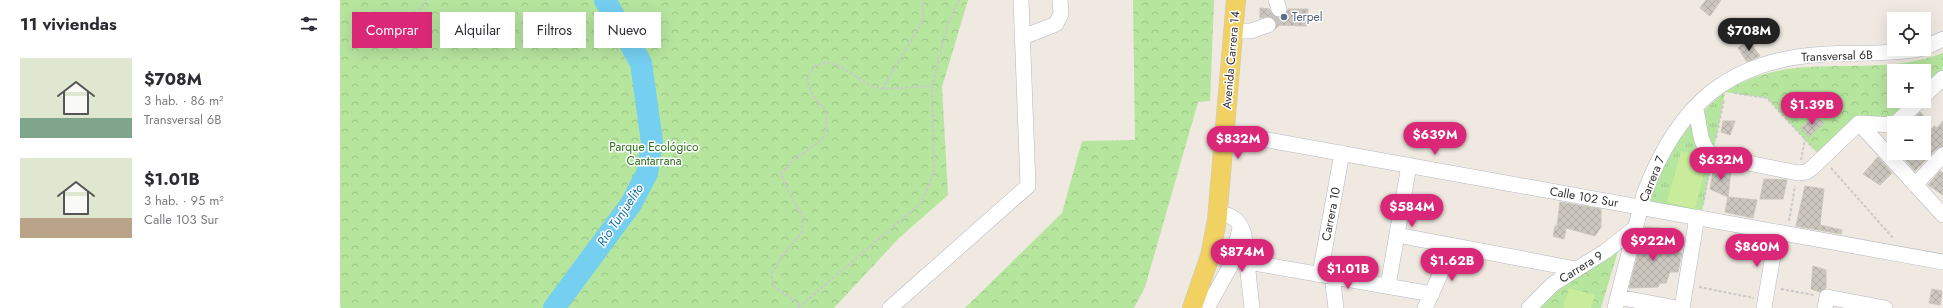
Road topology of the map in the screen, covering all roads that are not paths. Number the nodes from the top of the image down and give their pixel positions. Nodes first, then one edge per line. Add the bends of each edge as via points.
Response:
1 (1022, 0) edge
2 (1060, 0) edge
3 (1236, 0) edge
4 (1268, 25) tunnel mouth
5 (1233, 32) junction
6 (1023, 37) junction
7 (1943, 39) edge
8 (1931, 45) edge
9 (1887, 53) edge
10 (1943, 78) edge
11 (1931, 89) edge
12 (1713, 90) joint
13 (1695, 107) junction
14 (1912, 108) edge
15 (1903, 116) edge
16 (1859, 123) junction
17 (1887, 124) edge
18 (1224, 132) junction
19 (1342, 153) junction
20 (1943, 155) edge
21 (1409, 165) junction
22 (1915, 185) junction
23 (1640, 208) junction
24 (1218, 212) junction
25 (1943, 215) edge
26 (1697, 217) junction
27 (1241, 224) junction
28 (1635, 228) junction
29 (1777, 232) junction
30 (1397, 235) junction
31 (1453, 246) junction
32 (1248, 262) junction
33 (1943, 262) edge
34 (1576, 269) junction
35 (1326, 275) junction
36 (1388, 286) junction
37 (1432, 294) junction
38 (1766, 298) edge
39 (1617, 302) edge
40 (1826, 303) edge
41 (890, 308) edge
42 (1192, 308) edge
43 (1207, 308) edge
44 (1252, 308) edge
45 (1336, 308) edge
46 (1425, 308) edge
47 (1529, 308) edge
48 (1676, 308) edge
49 (1682, 308) edge
50 (1885, 308) edge

1 - 6 street
2 - 6 street via 1061,14 1056,24
3 - 5 main road, Avenida Carrera 14
4 - 5 street via 1251,31
5 - 18 main road, Avenida Carrera 14
6 - 41 street via 1028,186
7 - 8 street
9 - 12 street, Transversal 6B via 1827,54 1783,59 1742,72
10 - 11 street
12 - 13 street, Carrera 7
13 - 16 street via 1702,142 1707,152 1713,156 1798,173 1806,172 1822,159
13 - 23 street, Carrera 7 via 1676,131 1659,160
14 - 15 street
16 - 17 street
16 - 22 street
18 - 19 street, Calle 102 Sur
18 - 24 main road, Avenida Carrera 14
19 - 21 street, Calle 102 Sur
19 - 35 street, Carrera 10
20 - 22 street
21 - 23 street, Calle 102 Sur
21 - 30 street
22 - 25 street
23 - 26 street, Calle 102 Sur
23 - 28 street, Carrera 7
24 - 27 street via 1228,214
24 - 42 main road, Avenida Carrera 14 via 1210,256
26 - 29 street, Calle 102 Sur
26 - 49 street
27 - 32 street
27 - 43 street via 1231,265
28 - 34 street, Carrera 9 via 1606,251
28 - 39 street, Carrera 7
29 - 33 street, Calle 102 Sur
29 - 38 street
30 - 31 street
30 - 36 street
31 - 34 street
31 - 37 street
32 - 35 street
32 - 44 street
34 - 47 street, Carrera 9 via 1553,284
35 - 36 street
35 - 45 street, Carrera 10
36 - 37 street
37 - 46 street
39 - 48 street
40 - 50 street

